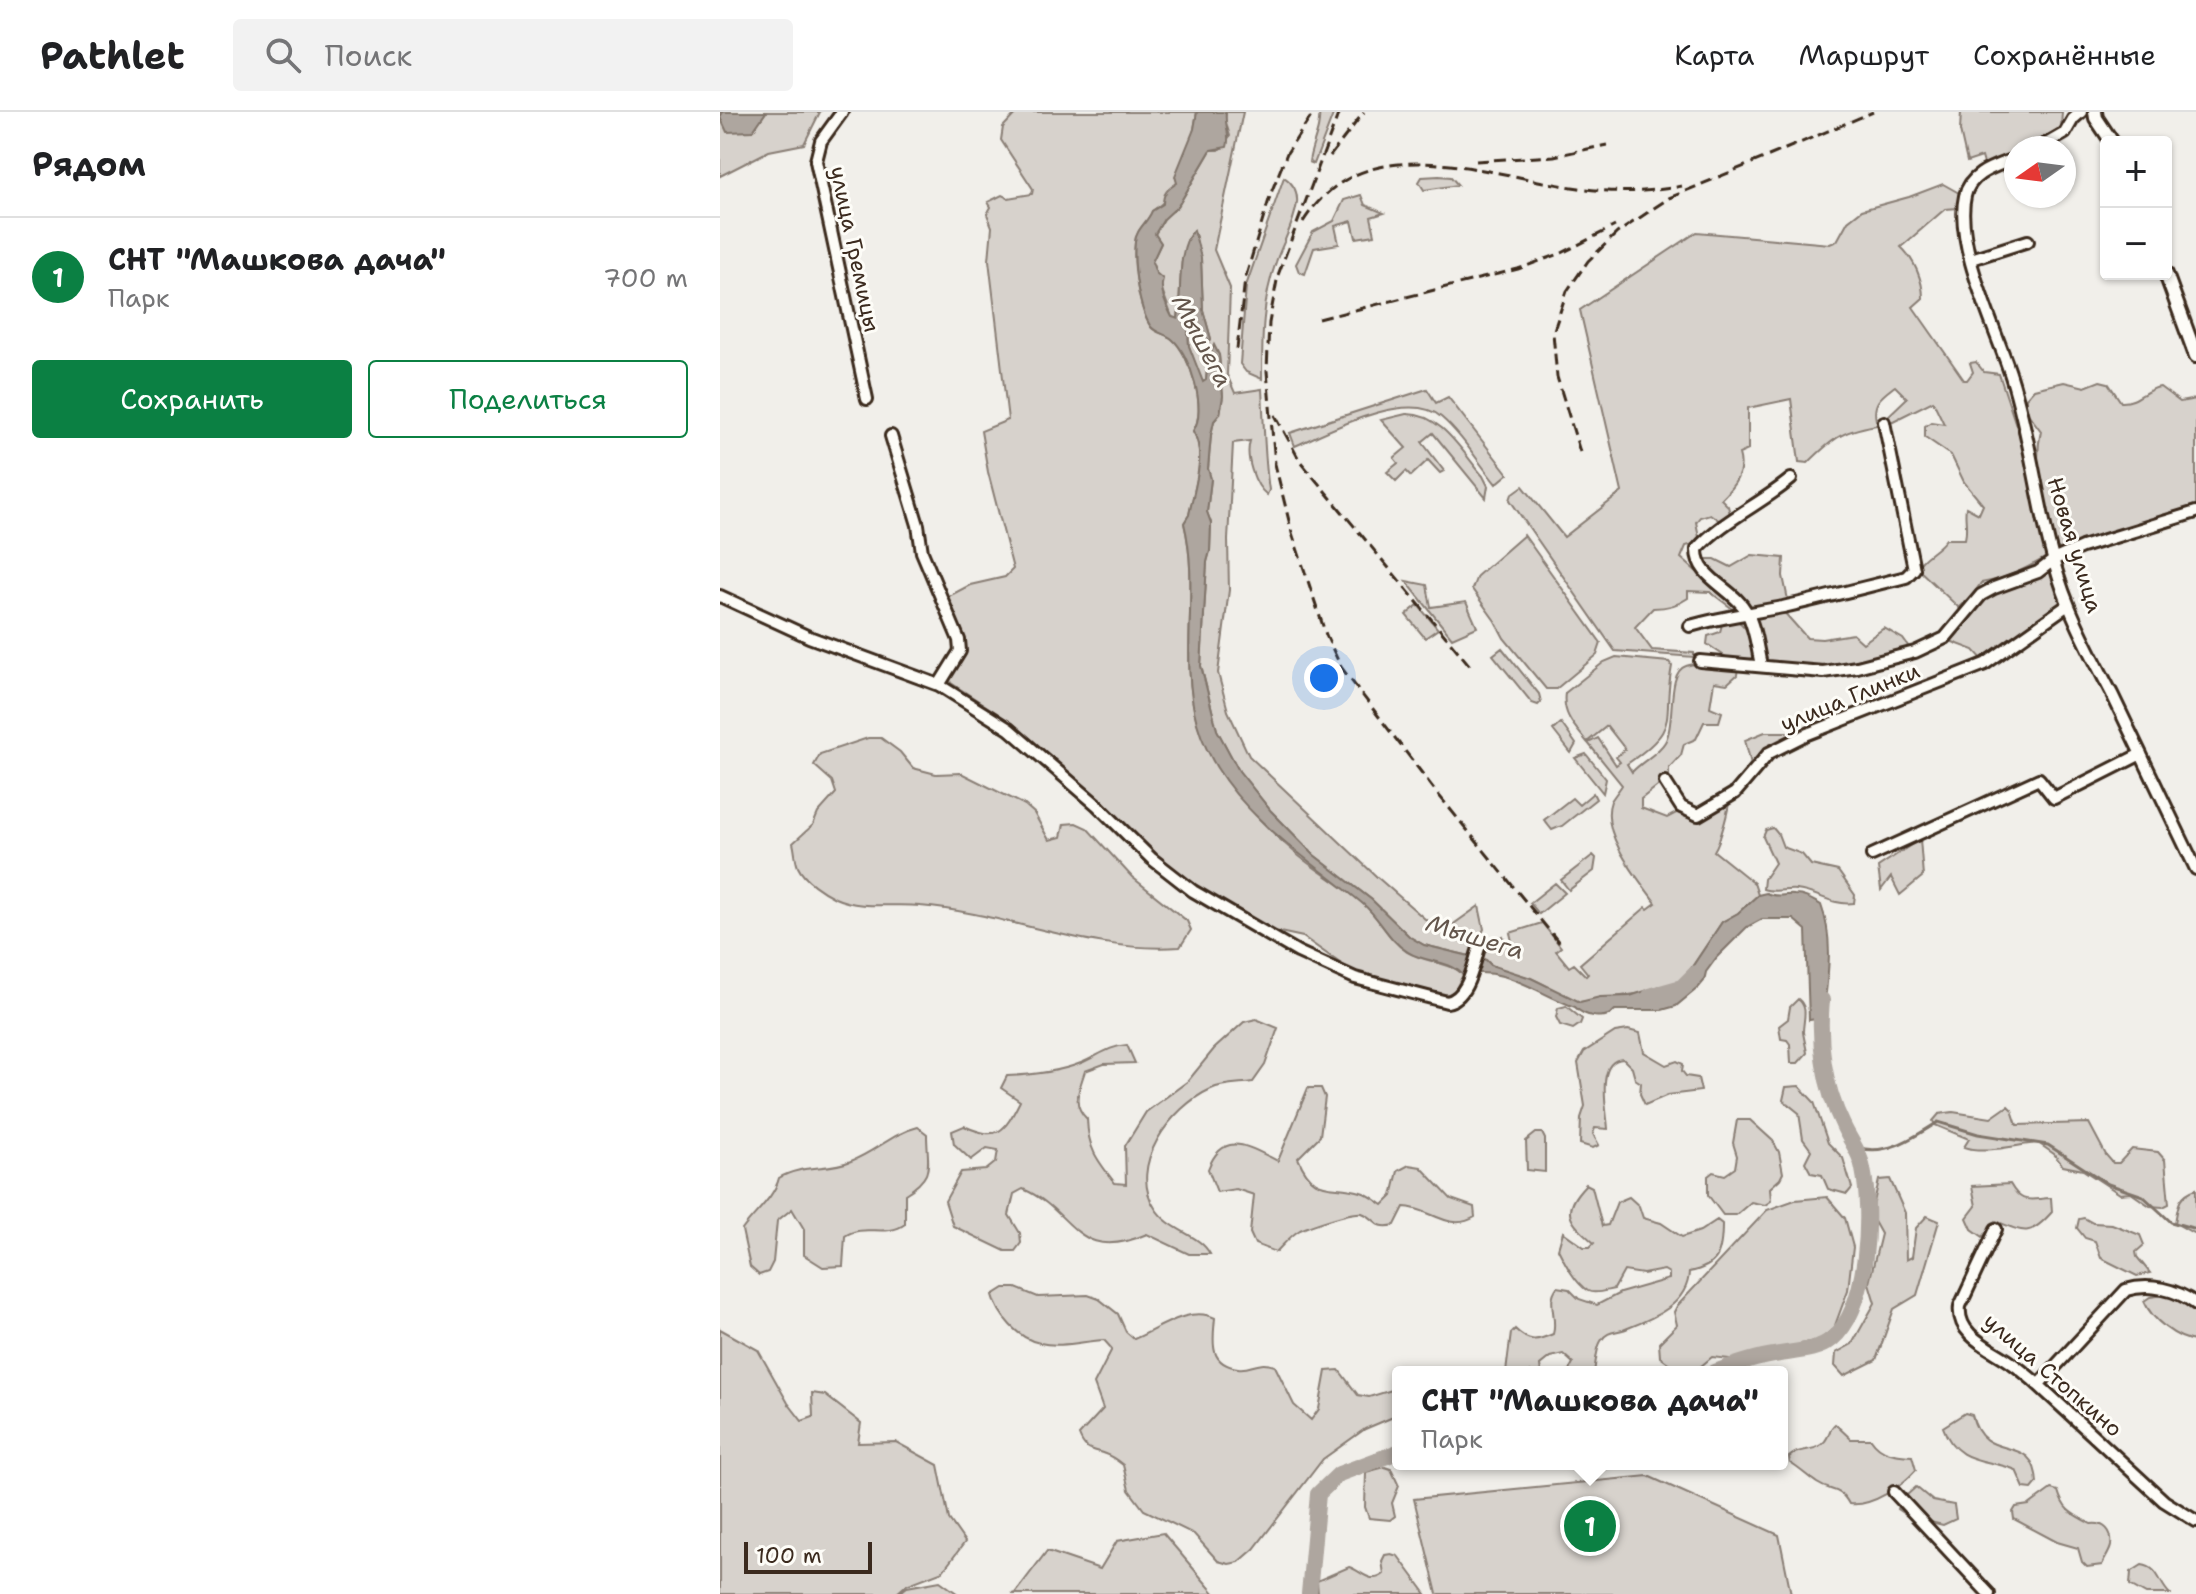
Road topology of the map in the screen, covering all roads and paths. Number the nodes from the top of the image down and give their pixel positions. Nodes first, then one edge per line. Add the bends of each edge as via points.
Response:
1 (842, 112) edge
2 (2081, 112) edge
3 (2095, 112) edge
4 (2060, 136) edge
5 (2108, 136) edge
6 (2004, 163) edge
7 (2028, 241) dead end
8 (1971, 259) junction
9 (2168, 280) edge
10 (2196, 356) edge
11 (867, 399) dead end
12 (1884, 422) dead end
13 (891, 436) dead end
14 (1791, 479) dead end
15 (2196, 512) edge
16 (2055, 559) junction
17 (720, 596) edge
18 (2068, 605) junction
19 (1748, 614) junction
20 (1690, 626) dead end
21 (1700, 661) dead end
22 (1761, 665) junction
23 (939, 685) junction
24 (2141, 754) junction
25 (1665, 782) dead end
26 (1872, 855) dead end
27 (2196, 869) edge
28 (1479, 948) dead end
29 (1996, 1229) dead end
30 (2196, 1304) edge
31 (2038, 1385) junction
32 (1894, 1492) dead end
33 (2196, 1521) edge
34 (1989, 1594) edge

1 - 11 street, улица Гремицы via 821,141 816,161
2 - 4 street
3 - 5 main road
6 - 8 street, Новая улица via 1971,181 1965,194
7 - 8 street
8 - 16 street, Новая улица via 2012,378
9 - 10 main road
12 - 19 street via 1914,569 1906,577
13 - 23 street via 922,552 959,640 960,651
14 - 19 street via 1697,549 1700,565
15 - 16 street
16 - 18 street, Новая улица
16 - 22 street via 2038,572 1981,595 1945,638 1915,652 1823,672
17 - 23 street via 809,637
18 - 24 street, Новая улица
18 - 25 street, улица Глинки via 1985,664 1769,753 1735,793 1698,815 1681,807
19 - 20 street
19 - 22 street
21 - 22 street
23 - 28 street via 1009,729 1193,891 1298,952 1355,978 1439,1002 1454,1001 1466,985
24 - 26 street via 2054,798 2039,779
24 - 27 street, Новая улица
29 - 31 street, улица Стопкино via 1959,1313 1978,1341
30 - 31 street via 2143,1285 2126,1290
31 - 33 street, улица Стопкино via 2164,1501
32 - 34 street

